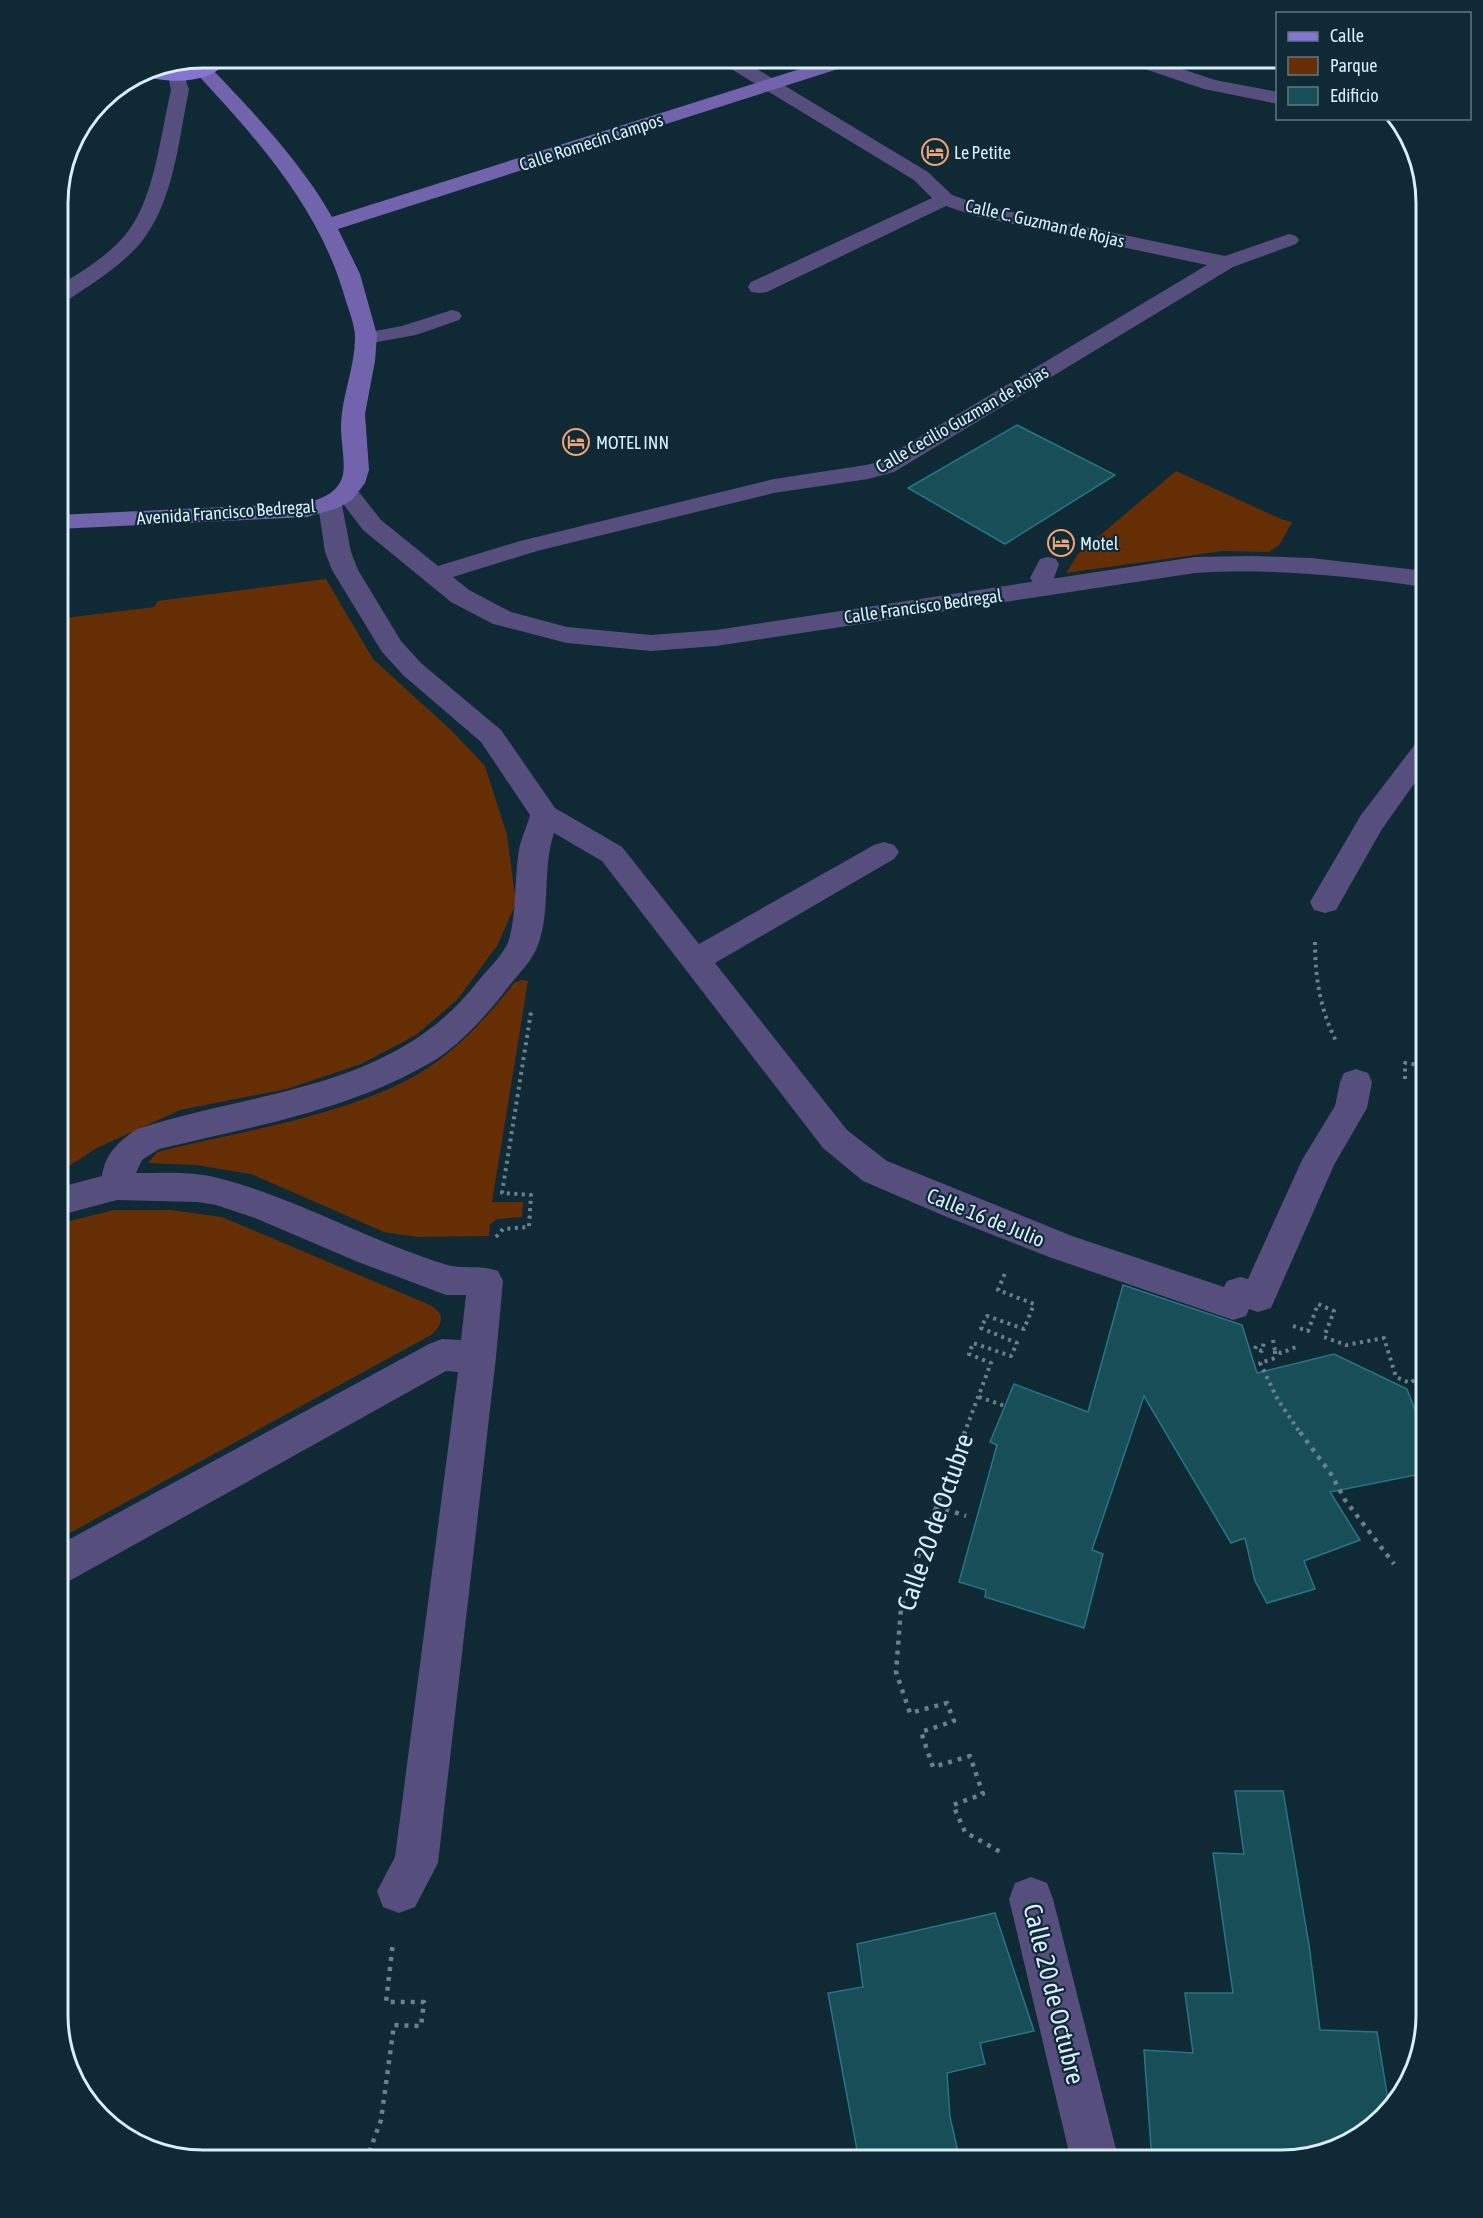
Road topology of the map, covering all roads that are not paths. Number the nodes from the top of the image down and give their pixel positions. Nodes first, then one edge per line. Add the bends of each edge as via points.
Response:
1 (208, 68) edge
2 (742, 68) edge
3 (823, 68) edge
4 (1160, 68) edge
5 (203, 70) junction
6 (163, 73) edge
7 (177, 75) junction
8 (770, 85) junction
9 (1276, 98) edge
10 (945, 199) junction
11 (325, 226) junction
12 (1289, 240) dead end
13 (1226, 263) junction
14 (759, 287) dead end
15 (68, 289) edge
16 (452, 316) dead end
17 (366, 338) junction
18 (338, 498) junction
19 (68, 521) edge
20 (434, 575) junction
21 (1416, 578) edge
22 (1416, 760) edge
23 (545, 815) junction
24 (884, 852) dead end
25 (1325, 902) road end
26 (696, 960) junction
27 (1356, 1082) road end
28 (117, 1186) junction
29 (68, 1199) edge
30 (478, 1357) junction
31 (68, 1561) edge
32 (399, 1891) road end
33 (1031, 1899) road end
34 (1093, 2151) edge

1 - 5 main road
2 - 8 street, Calle C. Guzman de Rojas
3 - 8 main road, Calle Romecín Campos
4 - 9 street via 1211,85
5 - 7 main road
5 - 11 main road, Avenida Francisco Bedregal via 259,129 297,179
6 - 7 main road
7 - 15 street via 180,90 152,210 119,253
8 - 10 street, Calle C. Guzman de Rojas via 921,176
8 - 11 main road, Calle Romecín Campos
10 - 13 street, Calle C. Guzman de Rojas via 975,210
10 - 14 street
11 - 17 main road, Avenida Francisco Bedregal via 356,295
12 - 13 street, Calle Cecilio Guzman de Rojas
13 - 20 street, Calle Cecilio Guzman de Rojas via 886,467 763,489 529,546
16 - 17 lane via 412,331
17 - 18 main road, Avenida Francisco Bedregal via 352,422 356,475
18 - 19 main road, Avenida Francisco Bedregal via 307,510
18 - 20 street, Calle Francisco Bedregal
18 - 23 street via 338,552 391,646 412,669 492,736
20 - 21 street, Calle Francisco Bedregal via 460,596 502,618 567,635 651,643 716,638 1048,576 1229,563 1334,566
22 - 25 street via 1397,782
23 - 26 street, Calle 16 de Julio via 612,854
23 - 28 street via 534,849 523,945 480,1003 426,1050 344,1088 149,1138 130,1151 120,1167
24 - 26 street
26 - 27 street, Calle 16 de Julio via 835,1139 875,1171 1061,1247 1233,1305 1240,1292 1258,1297 1319,1160 1351,1108
28 - 29 street
28 - 30 street via 217,1191 446,1280 485,1281
30 - 31 street via 442,1355
30 - 32 street via 416,1863
33 - 34 street, Calle 20 de Octubre

